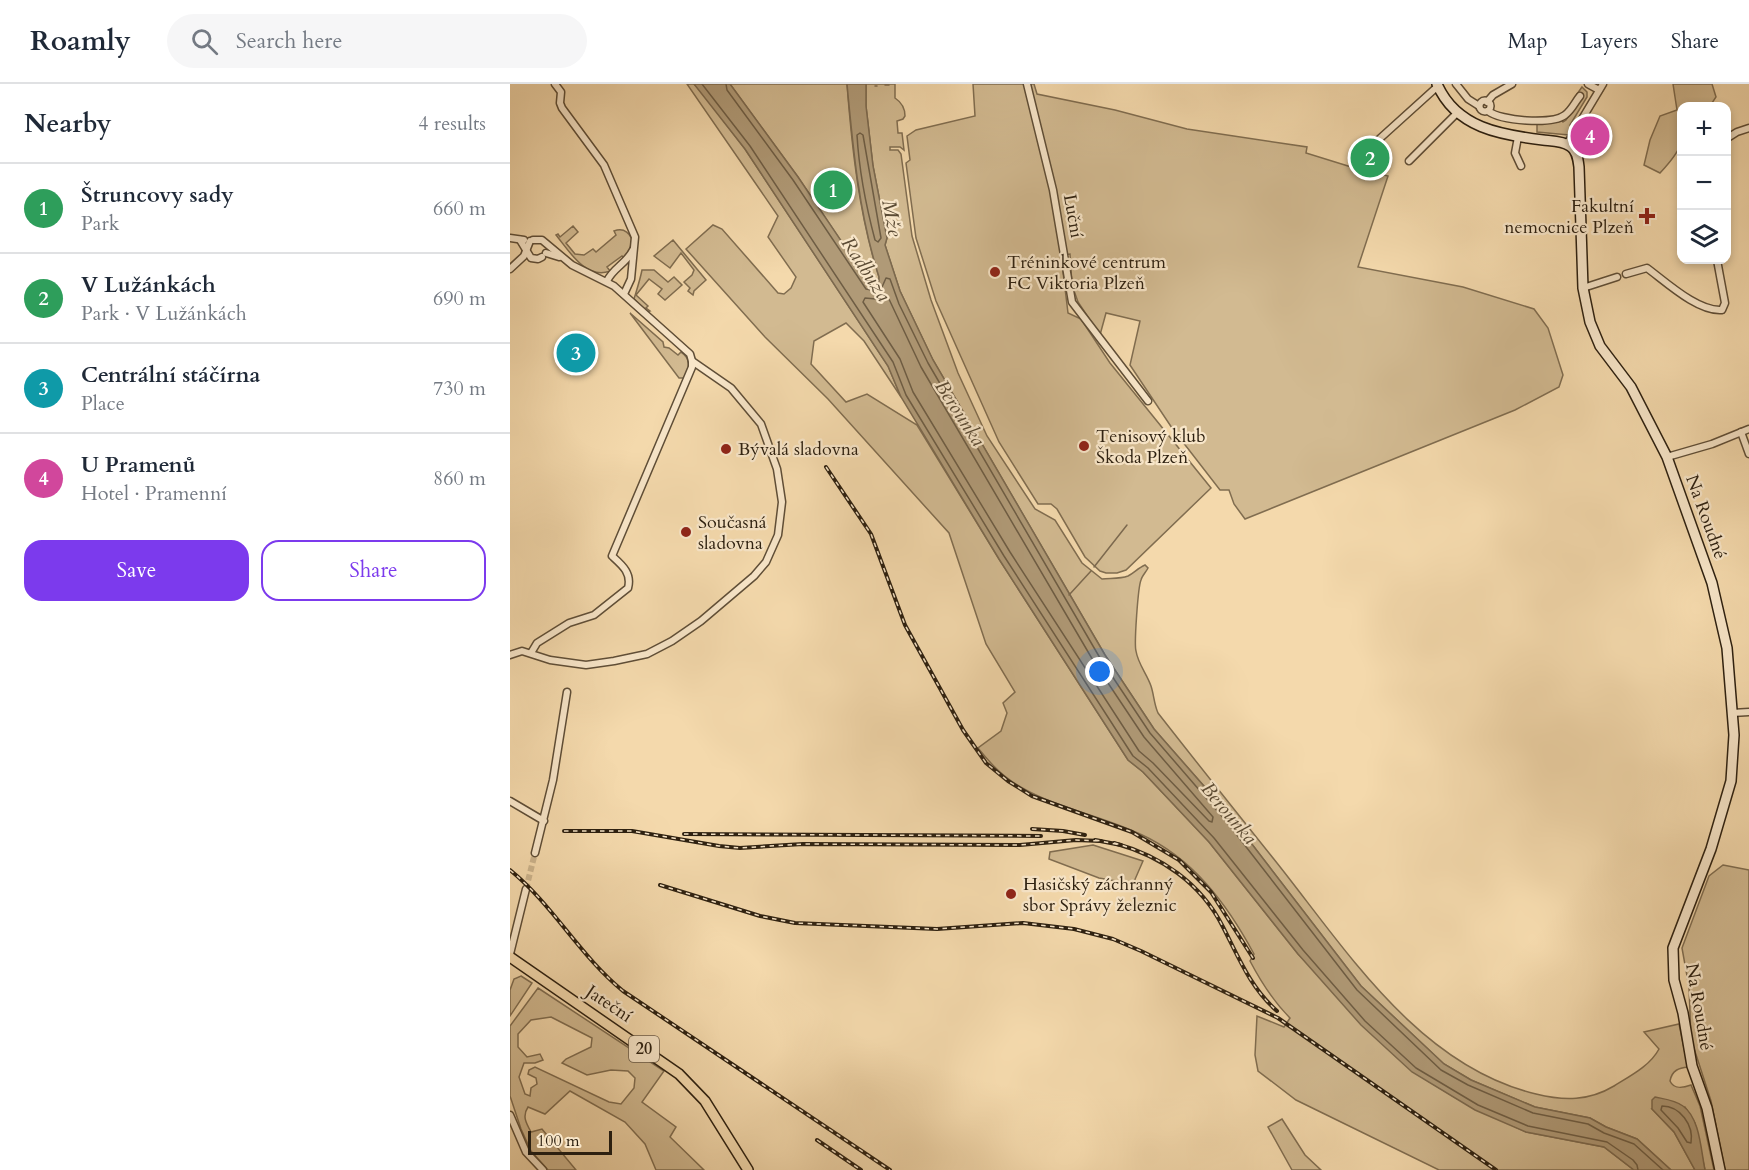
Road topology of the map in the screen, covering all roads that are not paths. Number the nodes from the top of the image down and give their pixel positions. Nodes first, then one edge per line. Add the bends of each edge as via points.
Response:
1 (555, 84) edge
2 (1027, 84) edge
3 (1456, 84) edge
4 (1512, 84) edge
5 (1588, 84) edge
6 (1438, 85) edge
7 (1601, 87) edge
8 (1580, 96) dead end
9 (1487, 102) junction
10 (1479, 106) junction
11 (1488, 111) junction
12 (1457, 113) junction
13 (1749, 128) edge
14 (1731, 136) edge
15 (1518, 137) junction
16 (1376, 142) dead end
17 (1567, 144) junction
18 (1409, 161) dead end
19 (1521, 166) dead end
20 (510, 238) edge
21 (520, 240) junction
22 (530, 240) junction
23 (545, 243) junction
24 (635, 247) junction
25 (526, 249) junction
26 (544, 255) junction
27 (531, 258) junction
28 (522, 259) junction
29 (565, 260) junction
30 (1718, 264) edge
31 (510, 269) edge
32 (1626, 274) dead end
33 (1617, 277) dead end
34 (607, 281) junction
35 (1583, 288) junction
36 (624, 294) junction
37 (693, 361) junction
38 (1148, 401) dead end
39 (1749, 429) edge
40 (1741, 432) junction
41 (1749, 454) edge
42 (1667, 458) junction
43 (531, 653) junction
44 (510, 655) edge
45 (567, 692) dead end
46 (1749, 712) edge
47 (1732, 713) junction
48 (510, 801) edge
49 (544, 821) junction
50 (535, 853) tunnel mouth
51 (526, 889) tunnel mouth
52 (510, 955) edge
53 (510, 1115) edge
54 (543, 1170) edge
55 (748, 1170) edge
56 (1720, 1170) edge

1 - 24 street via 561,92 561,108 604,165 635,237
2 - 38 street, Luční via 1053,190 1072,302
3 - 10 street
4 - 9 street
5 - 7 street
6 - 12 street
6 - 16 street
7 - 17 street
8 - 11 street via 1564,116 1554,119 1513,119
9 - 10 street
9 - 11 street
10 - 11 street
12 - 15 street via 1476,126
12 - 18 street
13 - 14 street
15 - 17 street
15 - 19 street via 1515,153
17 - 35 street, Na Roudné via 1576,151 1579,167
20 - 21 street
21 - 22 street
21 - 25 street
22 - 23 street
22 - 25 street
23 - 26 street
23 - 29 street
24 - 34 street
24 - 36 street via 631,279
25 - 27 street
25 - 28 street
26 - 27 street
26 - 29 street
27 - 28 street
28 - 31 street
29 - 34 street
30 - 32 street via 1725,303 1722,310 1686,297 1647,268
33 - 35 street
34 - 36 street
35 - 42 street, Na Roudné via 1600,346 1631,387
36 - 37 street
37 - 43 street via 612,556 627,570 628,588 594,615 569,622 537,643
37 - 43 street via 731,388 761,424 777,469 782,502 778,534 766,562 696,625 647,654 586,665
39 - 40 street
40 - 41 street
40 - 42 street
42 - 47 street, Na Roudné via 1712,583 1727,648
43 - 44 street
45 - 49 street
46 - 47 street
47 - 56 street, Na Roudné via 1731,781 1711,849 1673,948 1674,980 1692,1066 1707,1108
48 - 49 street
49 - 50 street
51 - 52 street
52 - 55 main road, Jateční / 20 via 679,1074 705,1101
53 - 54 street via 526,1152

